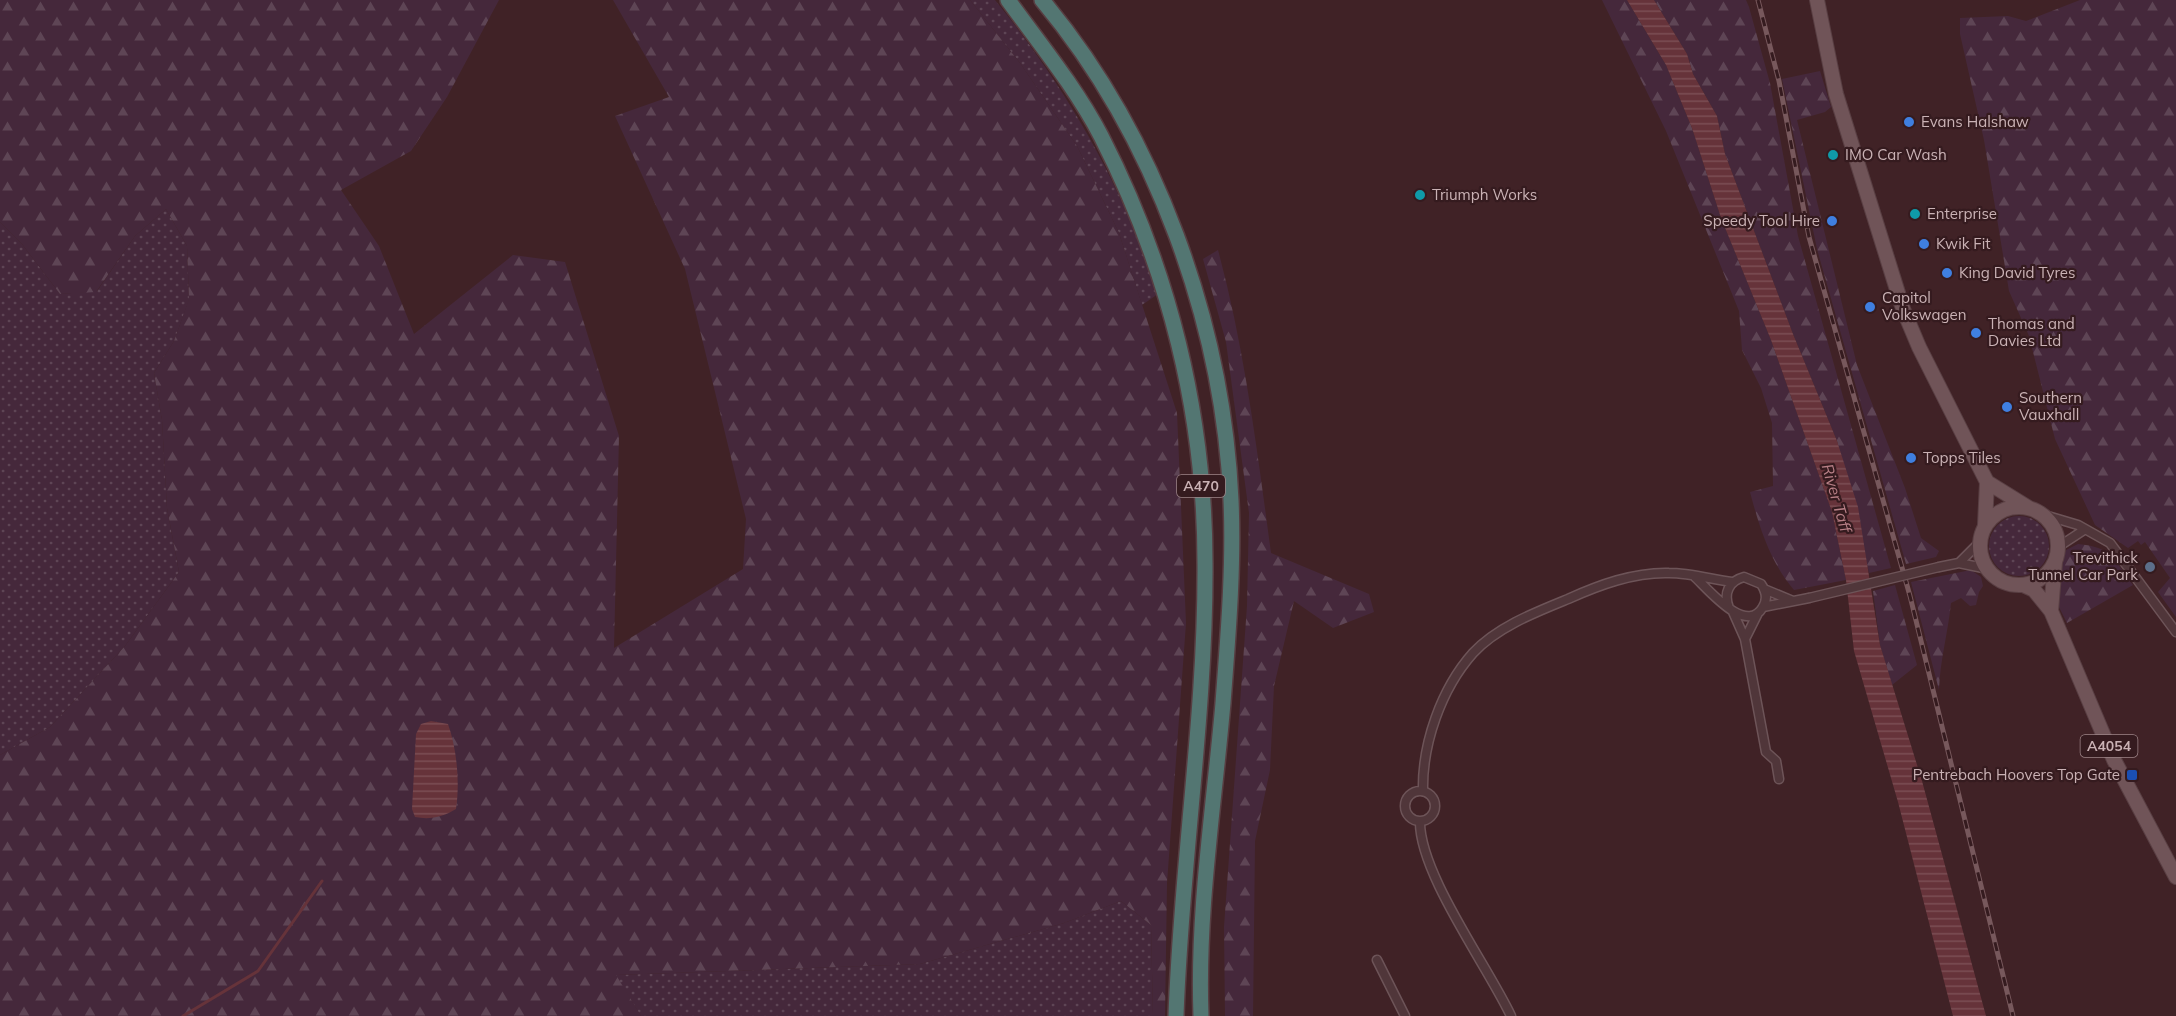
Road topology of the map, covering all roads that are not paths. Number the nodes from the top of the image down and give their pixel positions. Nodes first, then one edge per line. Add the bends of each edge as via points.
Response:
1 (1008, 0) edge
2 (1042, 0) edge
3 (1817, 0) edge
4 (1987, 482) junction
5 (2036, 511) junction
6 (1985, 525) junction
7 (2084, 530) junction
8 (1980, 542) junction
9 (2057, 553) junction
10 (1959, 563) junction
11 (1988, 569) junction
12 (1694, 576) junction
13 (1732, 582) junction
14 (2022, 585) junction
15 (1764, 589) junction
16 (1794, 601) junction
17 (1731, 610) junction
18 (1761, 610) junction
19 (2051, 611) junction
20 (2176, 632) edge
21 (1745, 639) junction
22 (1779, 779) dead end
23 (1423, 791) junction
24 (1420, 820) junction
25 (2176, 877) edge
26 (1377, 960) dead end
27 (1176, 1016) edge
28 (1201, 1016) edge
29 (1404, 1016) edge
30 (1511, 1016) edge

1 - 27 highway, A470 via 1100,133 1122,180 1159,271 1190,393 1202,499 1204,617
2 - 28 highway, A470 via 1077,46 1116,110 1159,194 1195,291 1221,402 1231,500 1230,582 1207,862
3 - 4 main road via 1836,94 1903,309
4 - 5 main road
4 - 6 main road
5 - 6 main road via 2006,509
5 - 7 street
5 - 9 main road via 2056,533
6 - 8 main road
7 - 9 street
7 - 20 street via 2110,543
8 - 10 street
8 - 11 main road
9 - 14 main road via 2044,575
9 - 19 main road, A4054
10 - 11 street
10 - 16 street, bridge
11 - 14 main road via 2002,581
12 - 13 street
12 - 17 street
12 - 23 street via 1640,575 1609,583 1536,612 1491,639 1474,653 1441,707 1422,768
13 - 15 street via 1751,577
13 - 17 street via 1726,595
14 - 19 main road, A4054 via 2034,590
15 - 16 street
15 - 18 street
16 - 18 street
17 - 18 street via 1746,617
17 - 21 street
18 - 21 street
19 - 25 main road, A4054 via 2114,760
21 - 22 street via 1766,752 1776,760
23 - 24 street via 1431,796 1435,808 1429,818
23 - 24 street via 1410,796 1406,804 1411,817
24 - 30 street via 1420,833 1440,888
26 - 29 street

